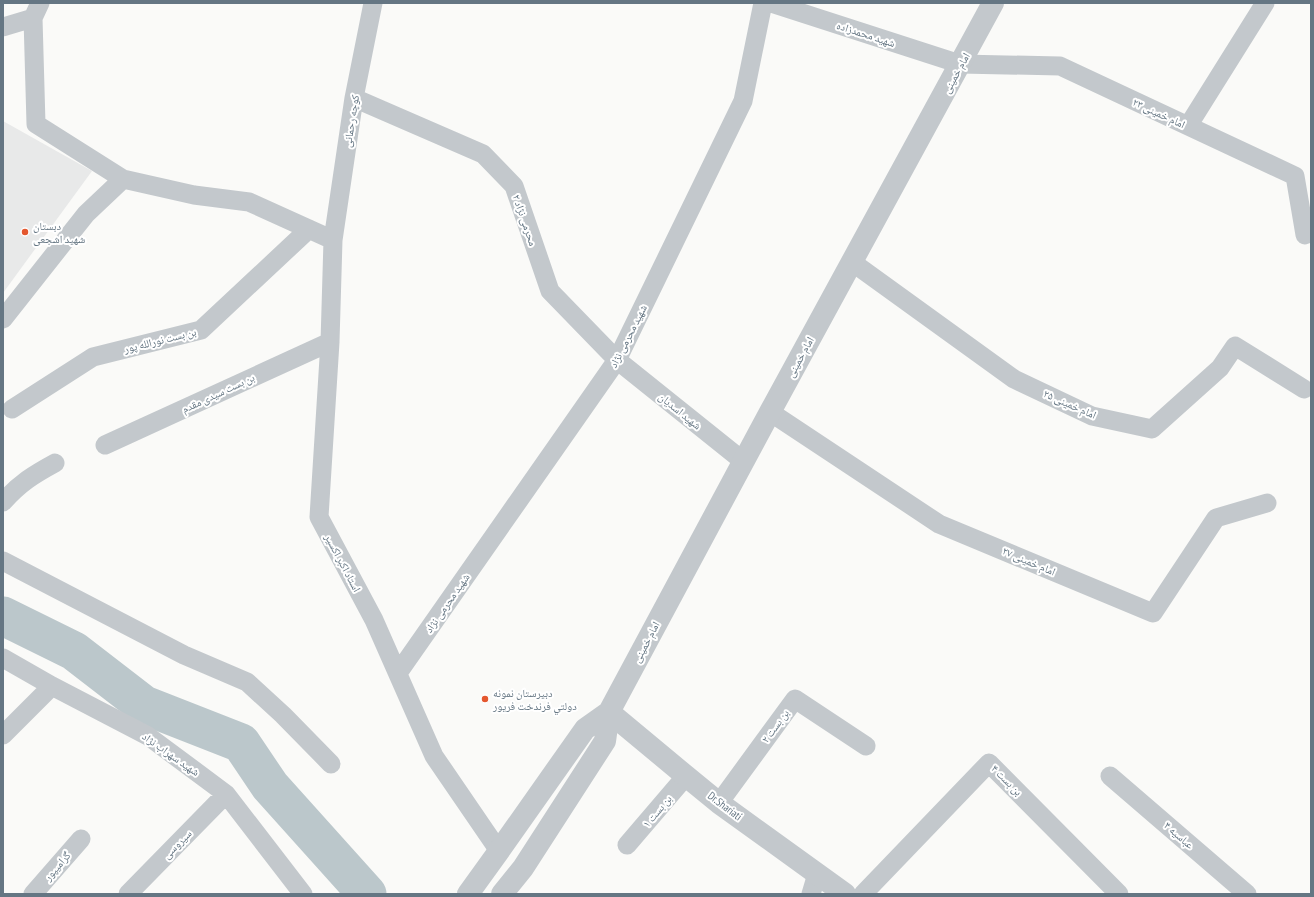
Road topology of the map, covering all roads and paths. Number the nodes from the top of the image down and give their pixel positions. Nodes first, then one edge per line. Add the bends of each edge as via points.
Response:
1 (373, 3) edge
2 (762, 3) edge
3 (771, 3) edge
4 (993, 3) edge
5 (1265, 3) edge
6 (37, 11) edge
7 (3, 27) edge
8 (960, 64) junction
9 (354, 98) junction
10 (1188, 126) junction
11 (123, 179) junction
12 (309, 229) junction
13 (1306, 235) dead end
14 (333, 240) junction
15 (852, 262) junction
16 (3, 319) edge
17 (330, 342) junction
18 (617, 360) junction
19 (1304, 389) dead end
20 (12, 409) dead end
21 (770, 412) junction
22 (105, 445) dead end
23 (743, 461) junction
24 (55, 463) dead end
25 (3, 502) edge
26 (1267, 503) dead end
27 (3, 561) edge
28 (3, 658) edge
29 (398, 673) junction
30 (52, 686) junction
31 (609, 712) junction
32 (3, 735) edge
33 (866, 746) dead end
34 (331, 764) dead end
35 (686, 776) junction
36 (1110, 776) dead end
37 (226, 794) junction
38 (719, 803) junction
39 (81, 839) dead end
40 (627, 845) dead end
41 (500, 851) junction
42 (814, 884) edge
43 (33, 894) edge
44 (128, 894) edge
45 (302, 894) edge
46 (468, 894) edge
47 (502, 894) edge
48 (845, 894) edge
49 (863, 894) edge
50 (1119, 894) edge
51 (1247, 894) edge

1 - 9 street, کوچه رحمانی
2 - 18 street, شهید محرمی نژاد via 744,101
3 - 8 street, شهید محمدزاده
4 - 8 street, امام خمینی
5 - 10 street
6 - 7 street
6 - 11 street via 36,124
8 - 10 street, امام خمینی ۲۳ via 1060,66
8 - 15 street, امام خمینی
9 - 14 street, کوچه رحمانی
9 - 18 street, محرمی نژاد ۲ via 483,154 514,186 550,291
10 - 13 street, امام خمینی ۲۳ via 1295,176
11 - 12 street via 194,195 250,202
11 - 16 street via 86,214
12 - 14 street
12 - 20 street, بن بست نورالله پور via 200,330 93,357
14 - 17 street, استاد اکبر اکسیر
15 - 19 street, امام خمینی ۲۵ via 1014,379 1092,416 1152,429 1220,368 1235,346
15 - 21 street, امام خمینی
17 - 22 street, بن بست سیدی مقدم
17 - 29 street, استاد اکبر اکسیر via 319,518 374,620
18 - 23 street, شهید اسدیان
18 - 29 street, شهید محرمی نژاد
21 - 23 street, امام خمینی
21 - 26 street, امام خمینی ۲۷ via 939,524 1153,613 1216,518
23 - 31 street, امام خمینی
24 - 25 street via 18,486
27 - 34 street via 184,655 247,682
28 - 30 street, شهید سهراب نژاد
29 - 41 street, استاد اکبر اکسیر via 434,756
30 - 32 street
30 - 37 street, شهید سهراب نژاد via 148,736
31 - 35 street, Dr.Shariati
31 - 41 street, امام خمینی via 585,729
31 - 47 street, امام خمینی via 605,740 522,868
33 - 38 street, بن بست ۲ via 794,699
35 - 38 street, Dr.Shariati
35 - 40 street, بن بست ۱
36 - 51 street, عباسیه ۴
37 - 44 street, سیروسی
37 - 45 street, شهید سهراب نژاد
38 - 42 street, Dr.Shariati
39 - 43 street, گرامیپور
41 - 46 street, امام خمینی
42 - 48 street, Dr.Shariati
49 - 50 street, بن بست ۴ via 989,763

